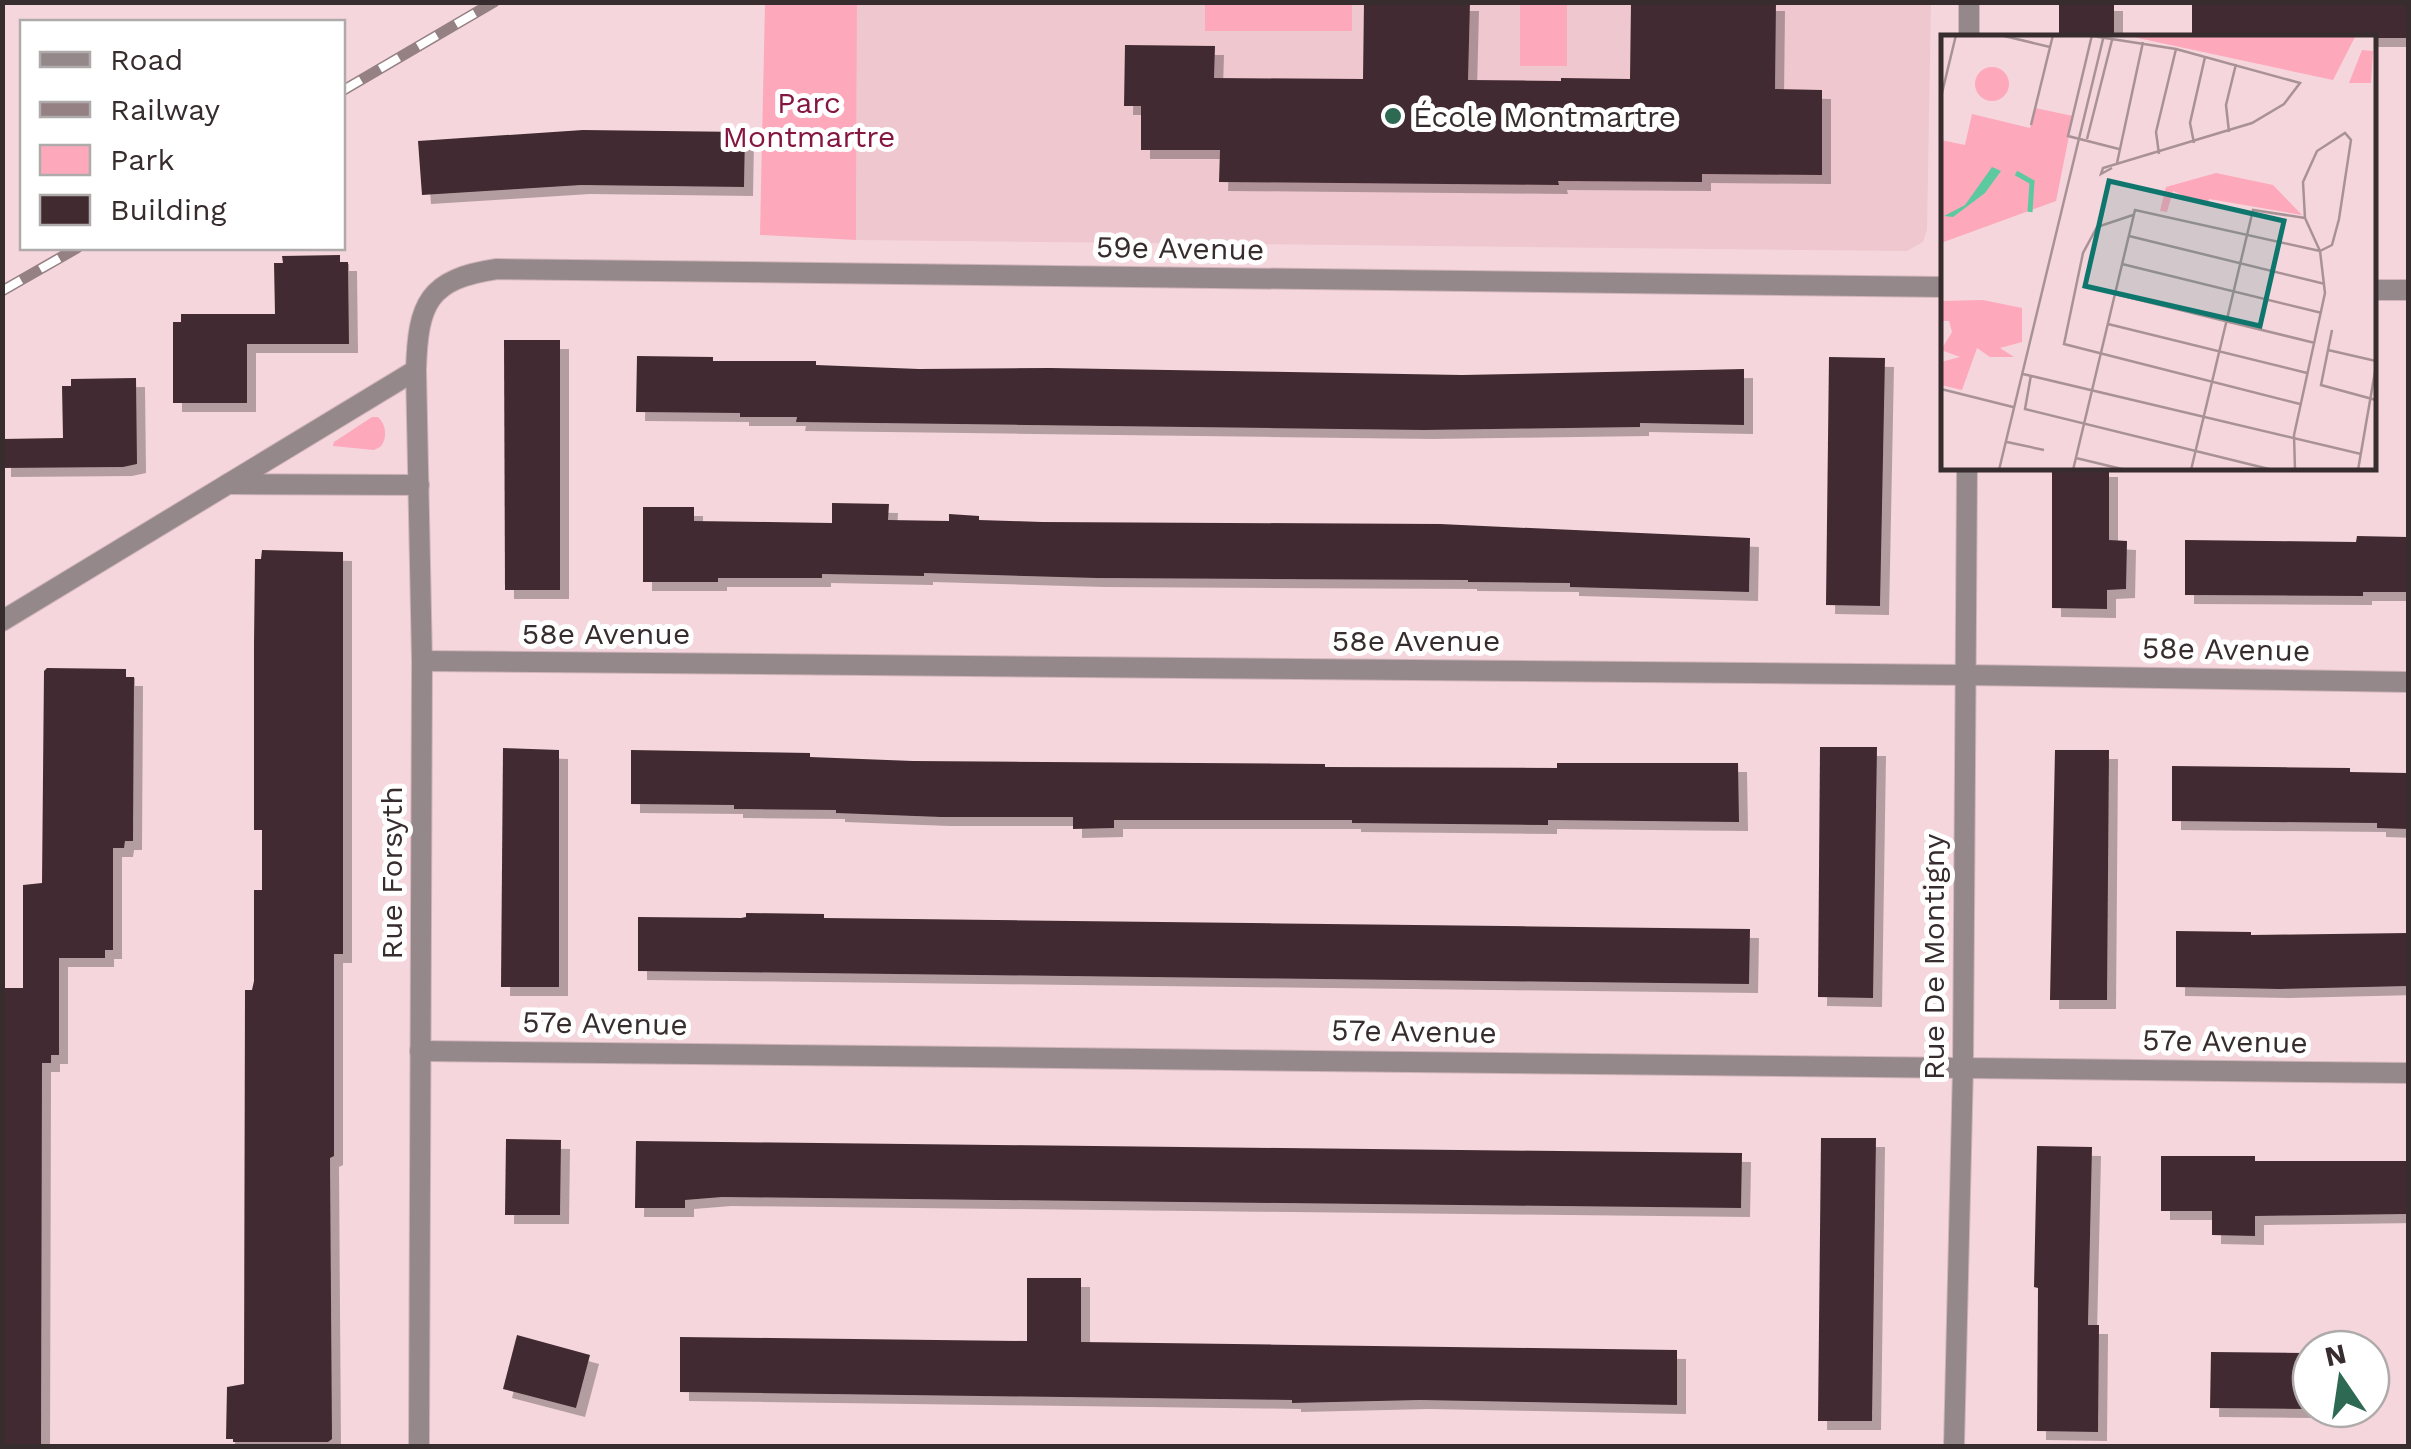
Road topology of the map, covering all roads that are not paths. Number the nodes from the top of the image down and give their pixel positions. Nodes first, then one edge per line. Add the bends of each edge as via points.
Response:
1 (1969, 2) edge
2 (1969, 35) edge
3 (1941, 287) edge
4 (2376, 290) edge
5 (2408, 290) edge
6 (427, 302) joint
7 (416, 370) junction
8 (1967, 470) edge
9 (226, 484) junction
10 (418, 485) junction
11 (2, 621) edge
12 (422, 661) junction
13 (1964, 675) junction
14 (2408, 682) edge
15 (420, 1050) junction
16 (1963, 1067) junction
17 (2408, 1073) edge
18 (419, 1446) edge
19 (1954, 1446) edge

1 - 2 street
3 - 6 street, 59e Avenue via 498,269 445,284
4 - 5 street
6 - 7 street, Rue Forsyth
7 - 9 street
7 - 10 street, Rue Forsyth
8 - 13 street, Rue De Montigny
9 - 10 street
9 - 11 street
10 - 12 street, Rue Forsyth
12 - 13 street, 58e Avenue
12 - 15 street, Rue Forsyth
13 - 14 street, 58e Avenue
13 - 16 street, Rue De Montigny
15 - 16 street, 57e Avenue
15 - 18 street, Rue Forsyth
16 - 17 street, 57e Avenue
16 - 19 street, Rue De Montigny

